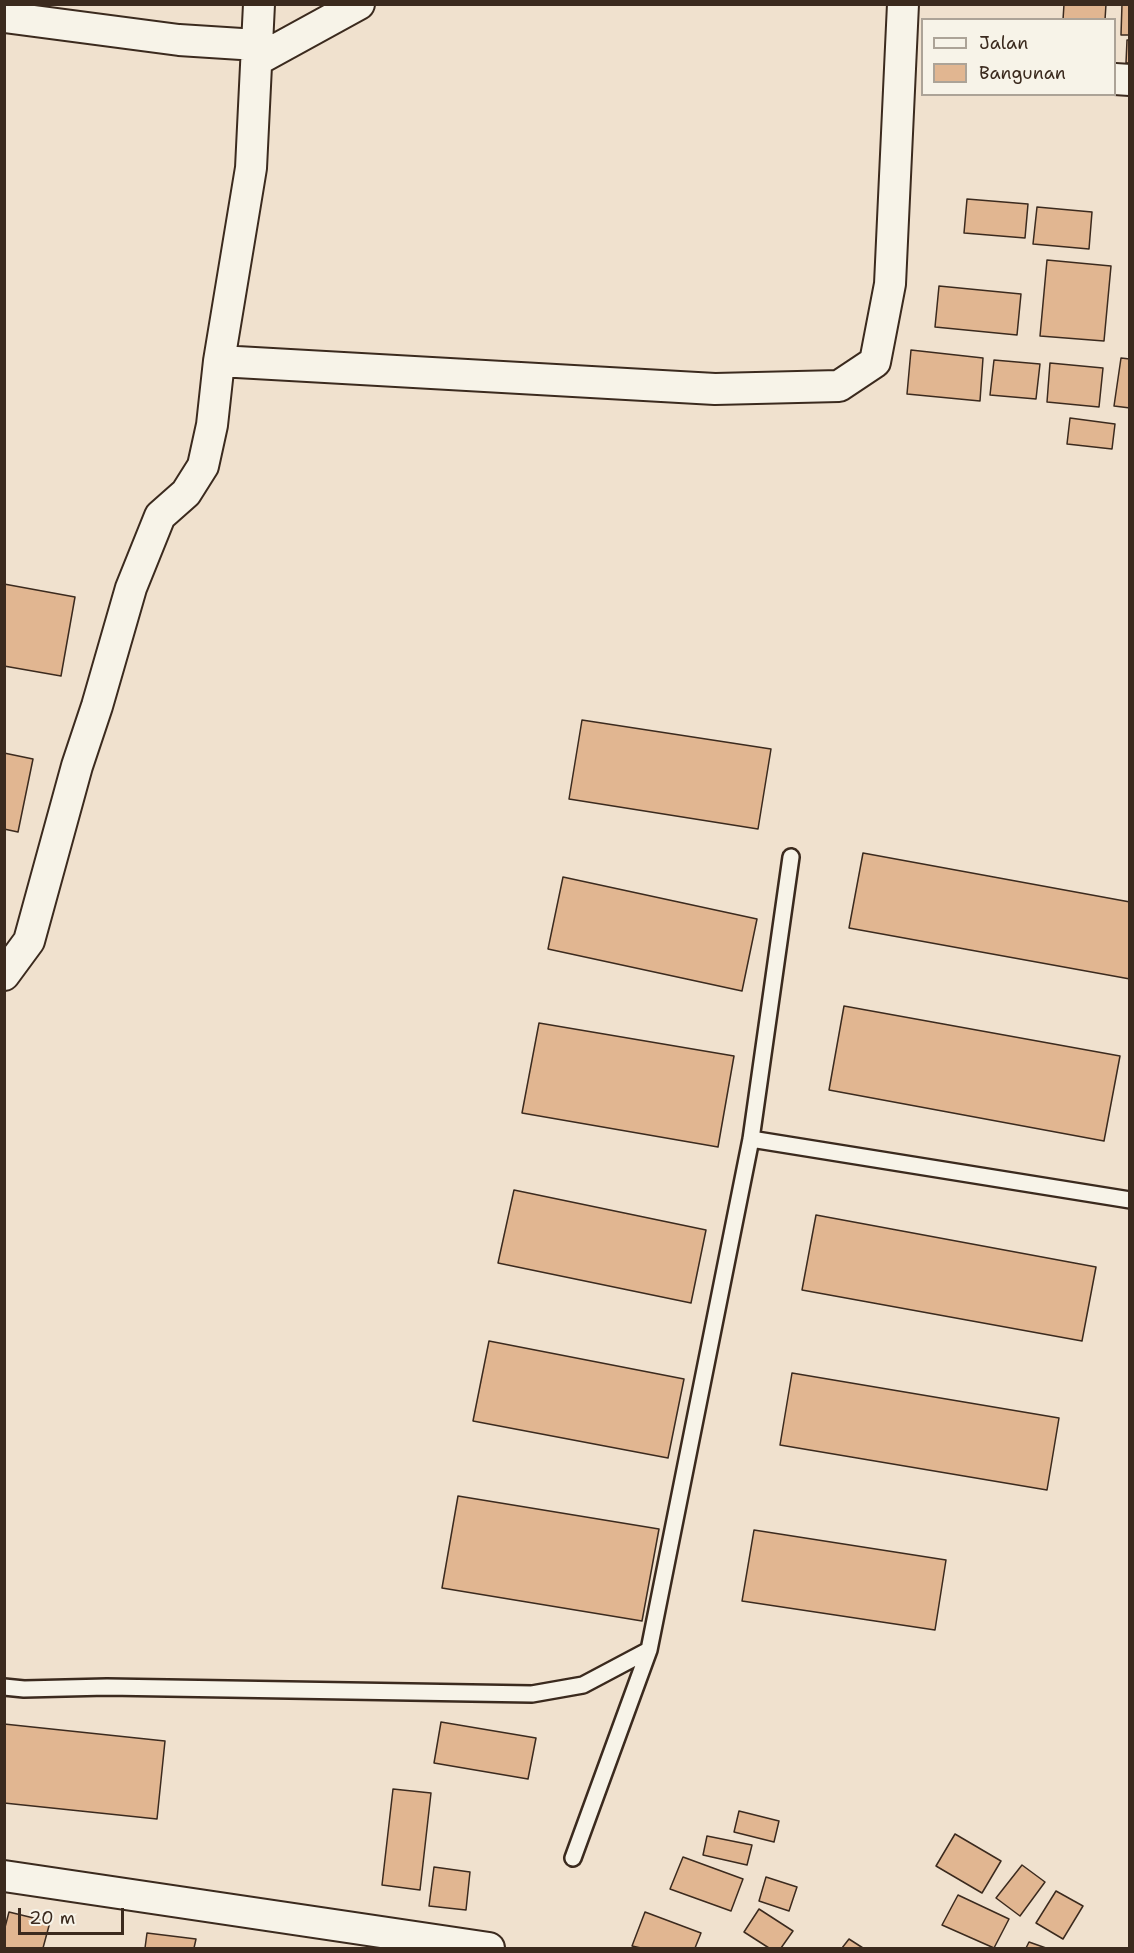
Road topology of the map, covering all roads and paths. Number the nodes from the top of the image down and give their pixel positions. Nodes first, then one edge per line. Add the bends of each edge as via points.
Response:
1 (259, 4) edge
2 (358, 4) edge
3 (903, 4) edge
4 (4, 17) edge
5 (257, 53) junction
6 (219, 361) junction
7 (791, 857) dead end
8 (4, 975) edge
9 (751, 1139) junction
10 (1130, 1200) edge
11 (649, 1650) junction
12 (4, 1687) edge
13 (573, 1858) dead end
14 (4, 1876) edge
15 (489, 1948) edge

1 - 5 street
2 - 5 street
3 - 6 street via 890,284 874,362 839,386 715,389
4 - 5 street
5 - 6 street via 251,168
6 - 8 street via 203,466 186,494 160,516 131,588 28,941
7 - 9 lane
9 - 10 lane
9 - 11 lane
11 - 12 lane via 583,1685 532,1694
11 - 13 lane
14 - 15 street

